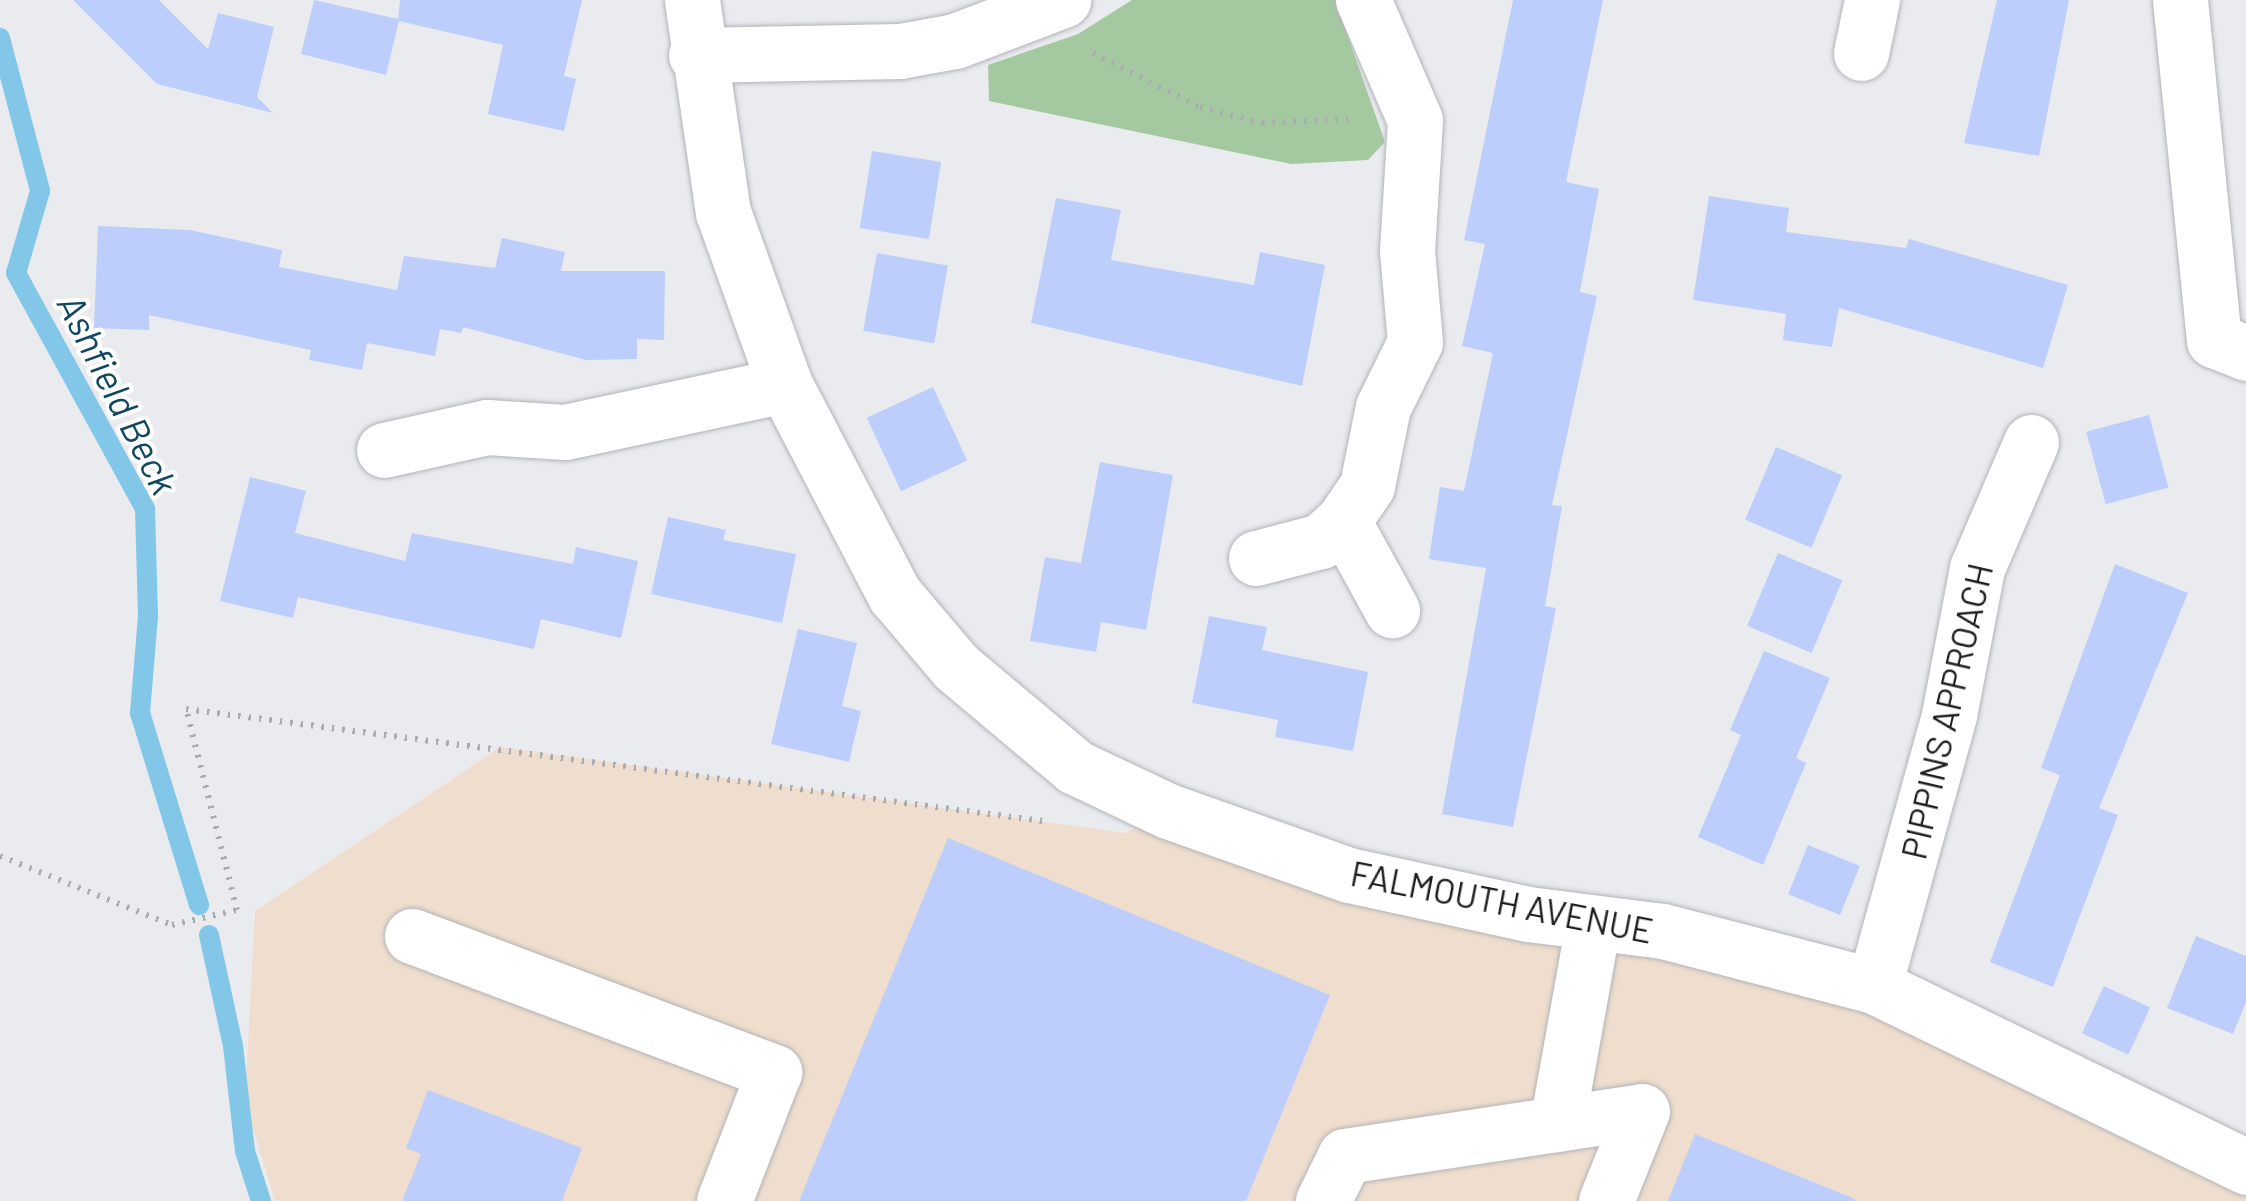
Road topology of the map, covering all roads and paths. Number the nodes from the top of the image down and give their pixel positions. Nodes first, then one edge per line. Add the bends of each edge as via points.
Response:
1 (692, 0) edge
2 (1362, 0) edge
3 (1872, 0) edge
4 (2180, 0) edge
5 (1057, 4) edge
6 (1861, 53) dead end
7 (696, 55) junction
8 (1415, 120) junction
9 (2246, 353) edge
10 (784, 385) junction
11 (2031, 442) dead end
12 (384, 450) dead end
13 (1343, 522) junction
14 (1256, 558) dead end
15 (1392, 610) dead end
16 (1048, 822) dead end
17 (0, 856) edge
18 (1593, 924) junction
19 (412, 936) dead end
20 (1874, 986) junction
21 (1557, 1124) junction
22 (2246, 1167) edge
23 (724, 1201) edge
24 (1323, 1201) edge
25 (1606, 1201) edge

1 - 7 street, FALMOUTH AVENUE
2 - 8 street
3 - 6 street
4 - 9 street via 2214,340
5 - 7 street via 955,41 900,51
5 - 8 path via 1088,50 1200,107 1262,123
7 - 10 street, FALMOUTH AVENUE via 723,212
8 - 13 street via 1408,251 1414,342 1384,407 1367,486
10 - 12 street via 582,429 487,427
10 - 18 street, FALMOUTH AVENUE via 895,595 956,666 1075,766 1168,810 1349,875
11 - 20 street, PIPPINS APPROACH via 1977,568 1949,715
13 - 14 street via 1322,540
13 - 15 street
16 - 17 path via 186,709 237,910 172,924
18 - 20 street, FALMOUTH AVENUE via 1662,931
18 - 21 street
19 - 23 street via 774,1072
20 - 22 street, FALMOUTH AVENUE
21 - 24 street via 1346,1156
21 - 25 street via 1642,1111

